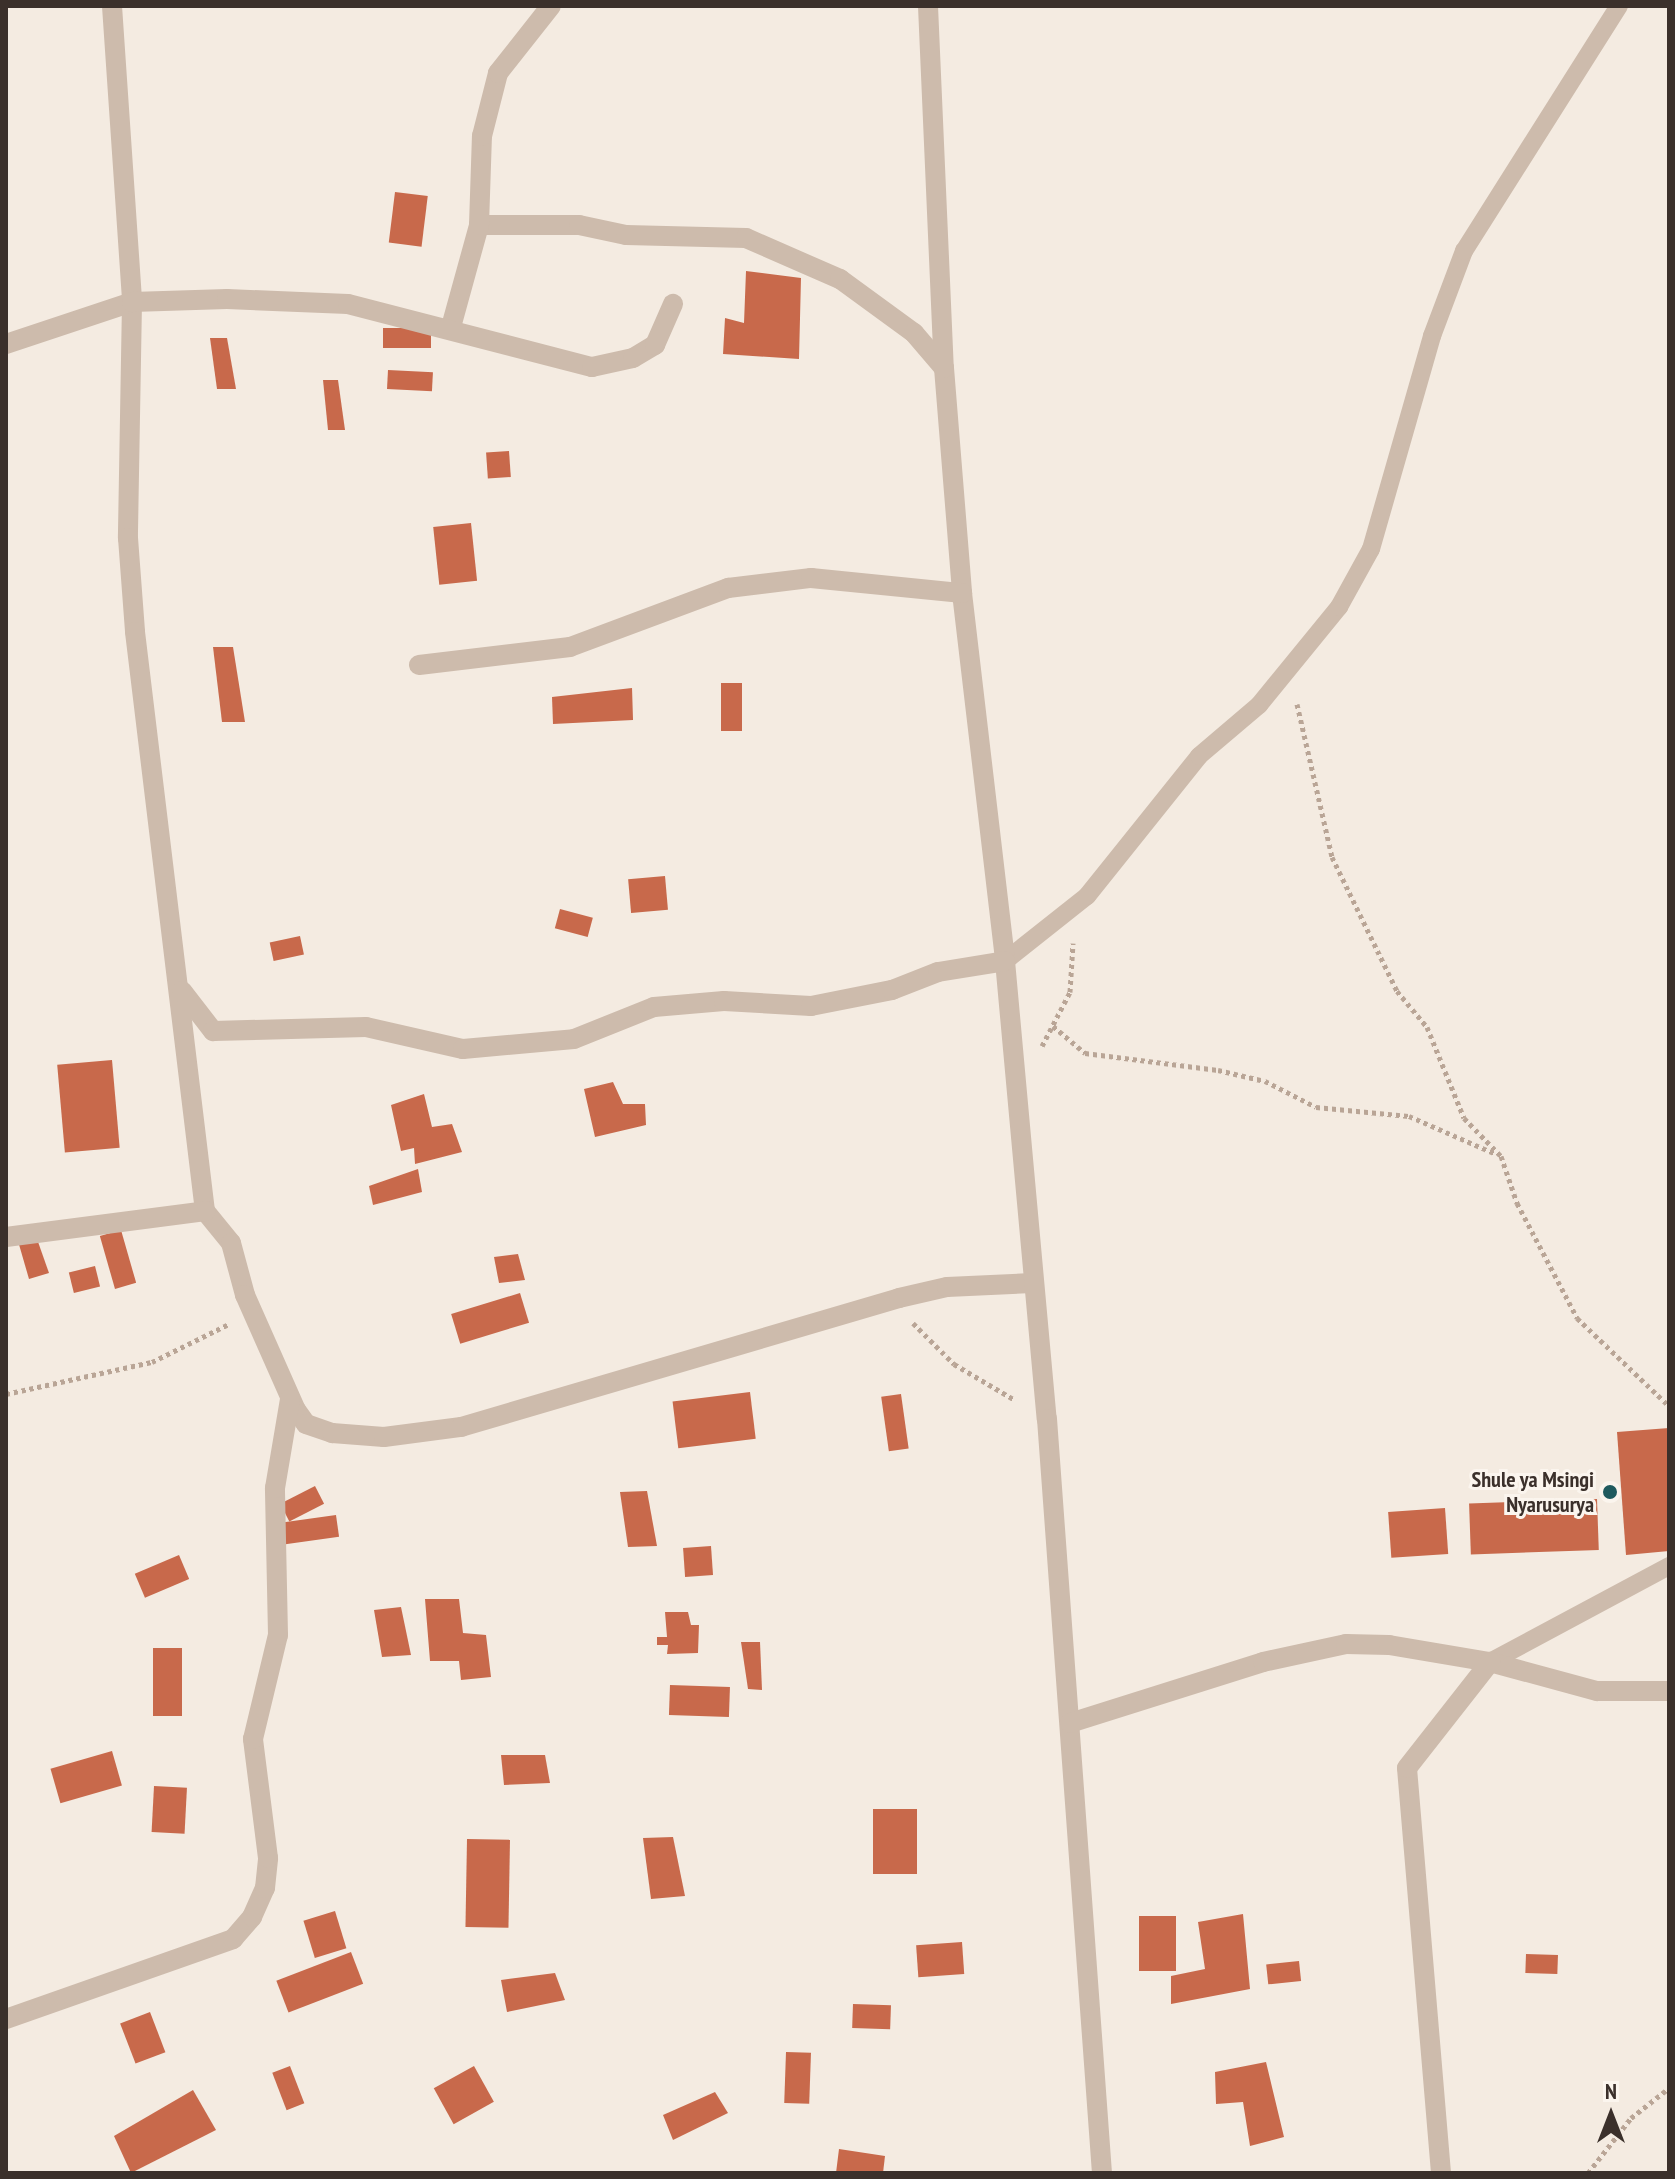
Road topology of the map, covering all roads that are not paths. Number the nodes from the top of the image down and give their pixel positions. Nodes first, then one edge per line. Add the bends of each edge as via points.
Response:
1 (112, 6) edge
2 (551, 6) edge
3 (928, 6) edge
4 (1619, 6) edge
5 (479, 225) junction
6 (132, 302) junction
7 (673, 304) dead end
8 (451, 327) junction
9 (6, 344) edge
10 (944, 368) junction
11 (962, 593) junction
12 (419, 665) dead end
13 (1005, 961) junction
14 (182, 991) junction
15 (205, 1211) junction
16 (6, 1237) edge
17 (1032, 1283) junction
18 (290, 1399) junction
19 (1669, 1566) edge
20 (1490, 1662) junction
21 (1669, 1691) edge
22 (1070, 1723) junction
23 (6, 2019) edge
24 (1102, 2173) edge
25 (1441, 2173) edge

1 - 6 street
2 - 5 street via 498,73 482,136
3 - 10 street
4 - 13 lane via 1464,251 1432,336 1371,549 1339,607 1259,705 1199,756 1087,896
5 - 8 street
5 - 10 street via 579,225 626,235 746,238 840,279 914,333
6 - 8 street via 348,304
6 - 9 street
6 - 14 street via 128,538 135,632
7 - 8 street via 655,345 633,358 592,367 542,358
10 - 11 street
11 - 12 street via 811,578 728,588 570,647
11 - 13 street
13 - 14 street via 938,972 892,990 811,1006 724,1001 654,1007 574,1039 463,1049 366,1027 213,1031
13 - 17 street
14 - 15 street
15 - 16 street
15 - 18 street via 231,1243 253,1313
17 - 18 street via 947,1287 899,1298 461,1427 384,1437 332,1433 306,1424
17 - 22 street
18 - 23 street via 275,1488 278,1635 253,1739 268,1858 265,1888 252,1917 233,1939
19 - 20 lane
20 - 21 street via 1597,1691
20 - 22 street via 1389,1645 1346,1644 1263,1662
20 - 25 street via 1407,1768
22 - 24 street

